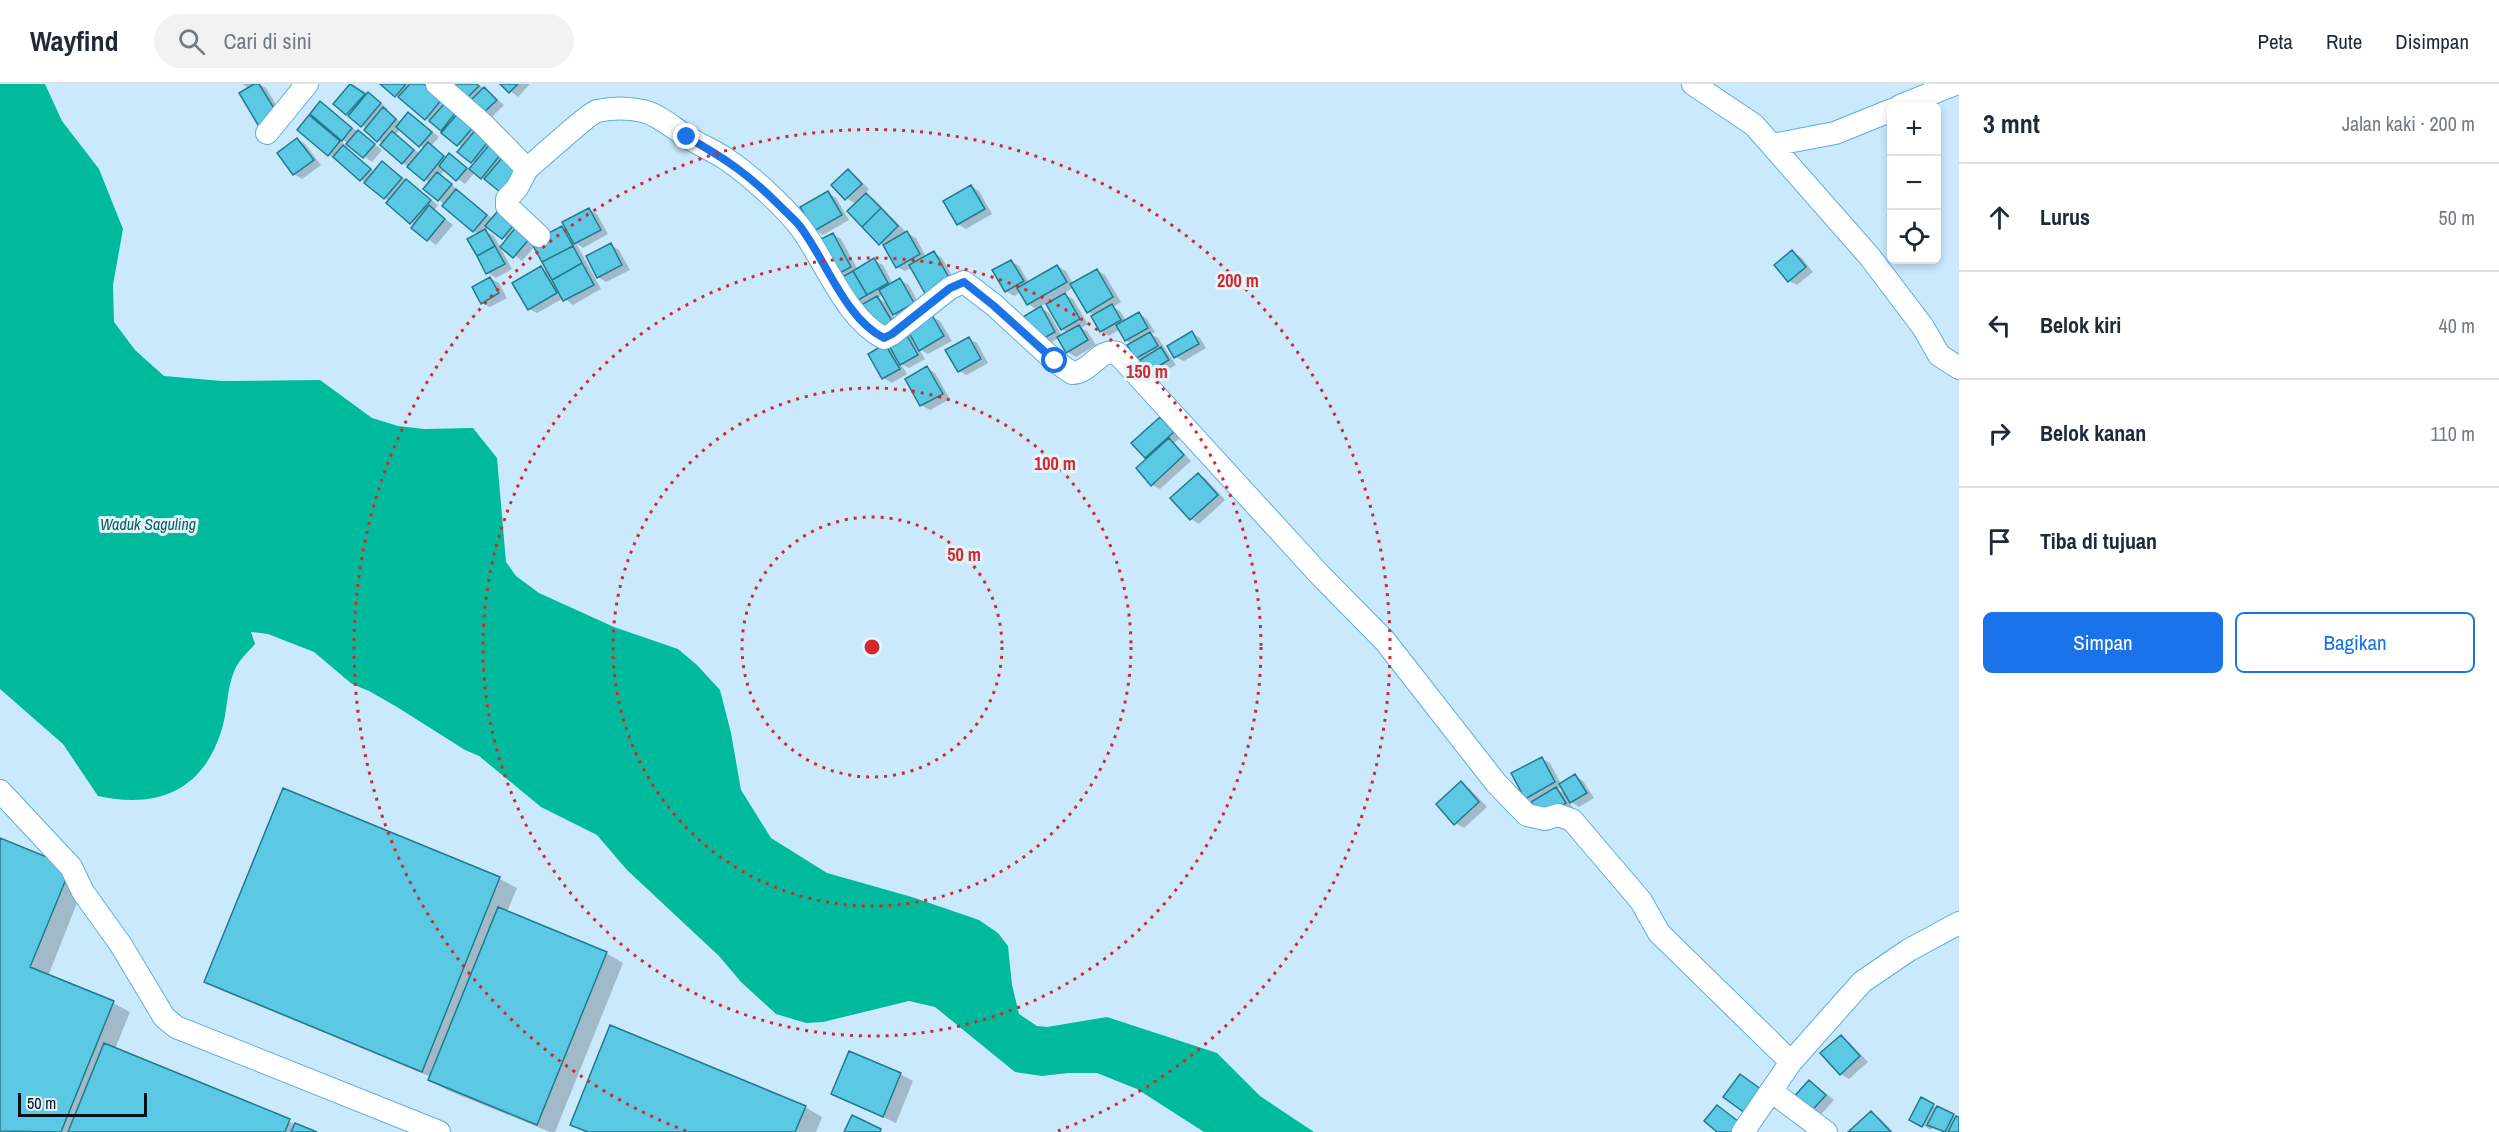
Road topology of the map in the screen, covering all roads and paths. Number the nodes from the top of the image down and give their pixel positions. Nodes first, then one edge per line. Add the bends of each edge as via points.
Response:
1 (437, 84) edge
2 (1693, 84) edge
3 (1955, 84) edge
4 (304, 85) edge
5 (1910, 102) edge
6 (1887, 112) edge
7 (267, 133) dead end
8 (1772, 145) junction
9 (527, 169) junction
10 (539, 236) dead end
11 (1959, 368) edge
12 (0, 791) edge
13 (1959, 923) edge
14 (1791, 1062) junction
15 (1772, 1091) junction
16 (439, 1132) edge
17 (1743, 1132) edge
18 (1826, 1132) edge

1 - 9 street
2 - 8 street via 1754,125
3 - 5 street
4 - 7 street
6 - 8 street via 1835,133
8 - 11 street via 1870,257 1923,327 1939,355
9 - 10 street via 507,199 507,206
9 - 14 street via 595,112 645,111 727,159 759,184 797,222 840,294 874,334 884,338 892,334 950,288 964,282 1072,373 1084,371 1104,354 1118,353 1385,641 1504,791 1536,819 1558,815 1572,820 1641,901 1659,933
12 - 16 street via 71,867 164,1017 176,1027
13 - 14 street via 1909,950 1863,982
14 - 15 street
15 - 17 street
15 - 18 street

